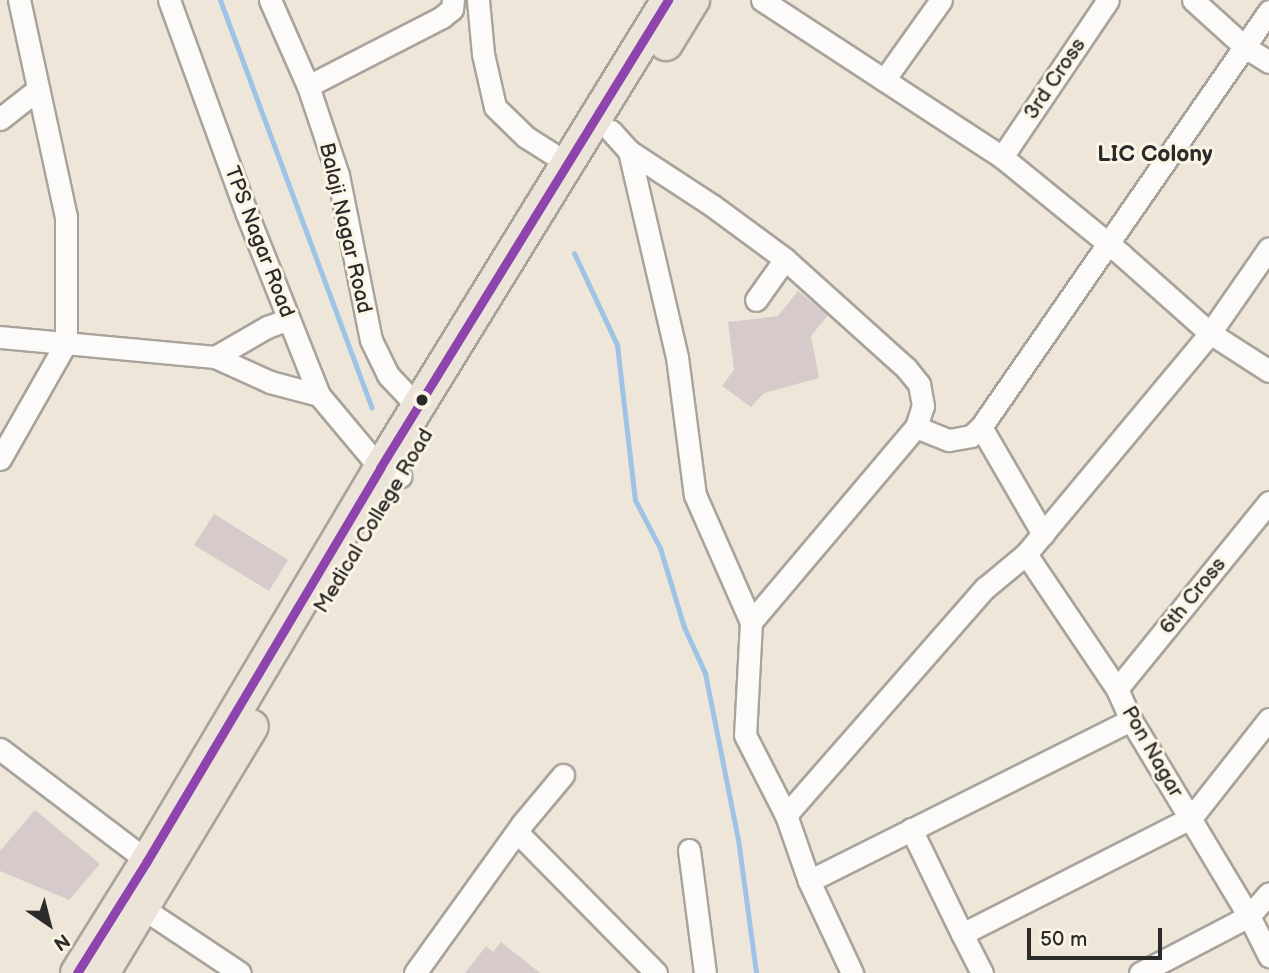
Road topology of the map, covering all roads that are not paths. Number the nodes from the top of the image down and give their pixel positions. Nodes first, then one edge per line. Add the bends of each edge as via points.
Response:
1 (19, 0) edge
2 (169, 0) edge
3 (270, 0) edge
4 (453, 0) edge
5 (478, 0) edge
6 (668, 0) edge
7 (693, 0) edge
8 (762, 0) edge
9 (941, 0) edge
10 (1108, 0) edge
11 (1193, 0) edge
12 (1269, 10) edge
13 (1245, 47) junction
14 (1269, 62) edge
15 (884, 80) junction
16 (308, 86) junction
17 (37, 90) junction
18 (0, 119) edge
19 (620, 141) junction
20 (1002, 157) junction
21 (566, 163) junction
22 (1108, 244) junction
23 (1269, 248) edge
24 (785, 259) junction
25 (756, 300) dead end
26 (289, 319) junction
27 (1210, 333) junction
28 (0, 337) edge
29 (66, 343) junction
30 (215, 357) junction
31 (1269, 371) edge
32 (319, 396) junction
33 (420, 419) junction
34 (916, 426) junction
35 (981, 427) junction
36 (0, 459) edge
37 (395, 464) junction
38 (1269, 502) edge
39 (1043, 534) junction
40 (1026, 554) junction
41 (751, 622) junction
42 (1117, 689) junction
43 (1269, 719) edge
44 (1131, 720) junction
45 (0, 749) edge
46 (562, 775) dead end
47 (786, 815) junction
48 (1191, 818) junction
49 (911, 829) junction
50 (517, 832) junction
51 (689, 850) dead end
52 (156, 868) junction
53 (809, 881) junction
54 (1269, 893) edge
55 (144, 908) junction
56 (1249, 916) junction
57 (962, 934) junction
58 (1269, 956) edge
59 (77, 973) edge
60 (103, 973) edge
61 (240, 973) edge
62 (415, 973) edge
63 (656, 973) edge
64 (705, 973) edge
65 (852, 973) edge
66 (982, 973) edge
67 (1140, 973) edge

1 - 17 street
2 - 26 street, TPS Nagar Road
3 - 16 street, Balaji Nagar Road
4 - 16 street via 452,9 442,17
5 - 21 street via 495,107 526,136
6 - 21 main road, Medical College Road
7 - 19 main road, Medical College Road
8 - 15 street
9 - 15 street
10 - 20 street, 3rd Cross
11 - 13 street
12 - 13 street
13 - 14 street
13 - 22 street
15 - 20 street
16 - 33 street, Balaji Nagar Road via 338,175 371,340 388,375
17 - 18 street
17 - 29 street via 66,217
19 - 24 street
19 - 33 main road, Medical College Road
19 - 41 street via 677,357 695,495
20 - 22 street
21 - 33 main road, Medical College Road
22 - 27 street
22 - 35 street
23 - 27 street
24 - 25 street
24 - 34 street via 919,384 923,406
26 - 30 street
26 - 32 street, TPS Nagar Road
27 - 31 street
27 - 39 street
28 - 29 street
29 - 30 street
29 - 36 street
30 - 32 street via 270,382
32 - 37 street, TPS Nagar Road
33 - 37 main road, Medical College Road
34 - 35 street via 949,440 971,436
34 - 41 street
35 - 39 street
37 - 52 main road, Medical College Road
38 - 42 street, 6th Cross
39 - 40 street
40 - 42 street, Pon Nagar
40 - 47 street via 985,588
41 - 47 street via 745,735
42 - 44 street, Pon Nagar
43 - 48 street
44 - 48 street, Pon Nagar
44 - 49 street
45 - 52 street
46 - 50 street
47 - 53 street
48 - 56 street, Pon Nagar
48 - 57 street
49 - 53 street
49 - 57 street
50 - 62 street
50 - 63 street
51 - 64 street
52 - 55 main road, Medical College Road
52 - 59 main road, Medical College Road
53 - 65 street
54 - 56 street
55 - 60 main road, Medical College Road
55 - 61 street
56 - 58 street, Pon Nagar
56 - 67 street
57 - 66 street

